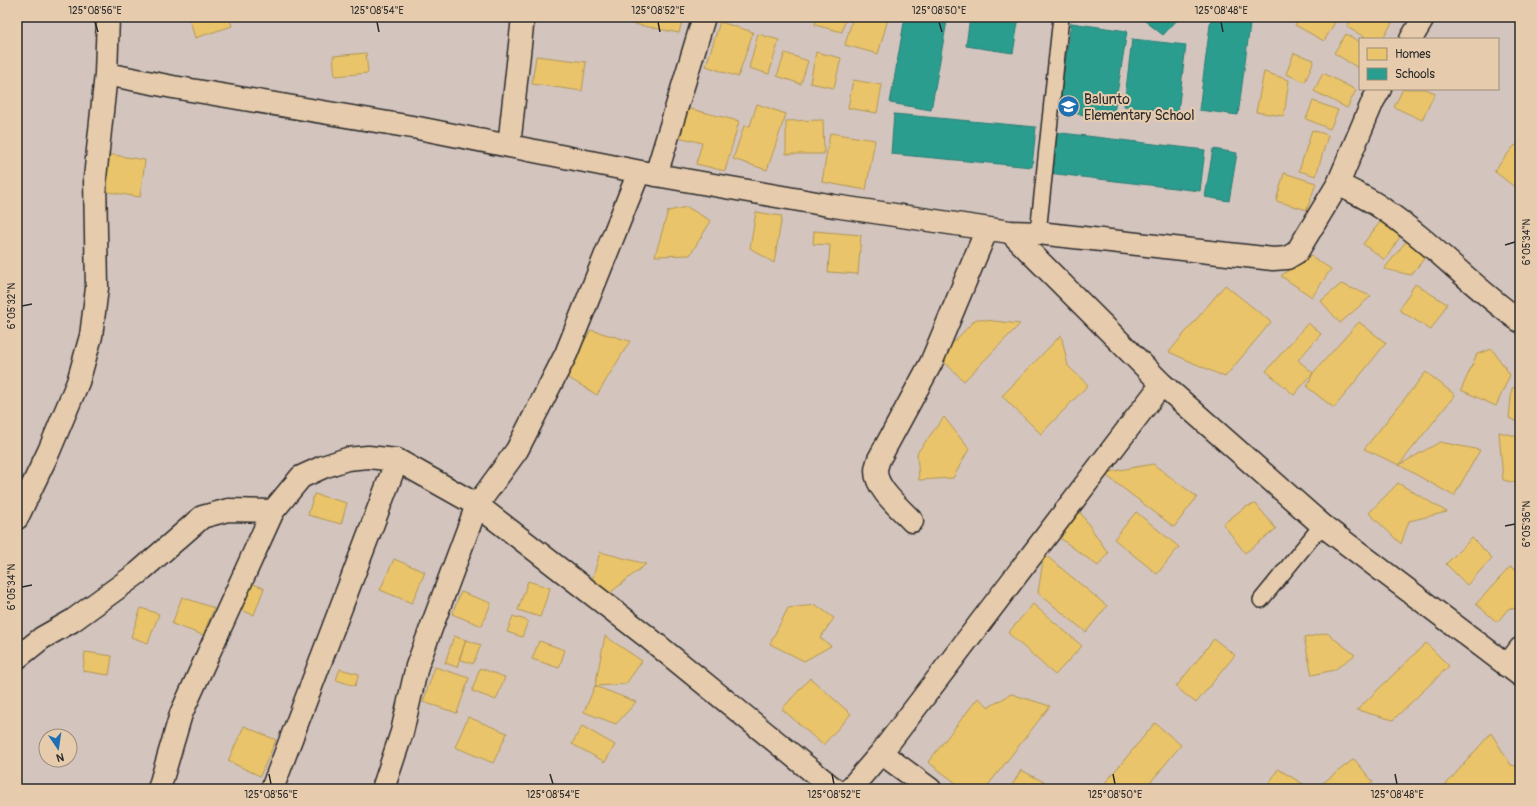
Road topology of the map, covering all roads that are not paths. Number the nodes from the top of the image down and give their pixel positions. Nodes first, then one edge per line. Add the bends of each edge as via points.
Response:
1 (108, 17) edge
2 (523, 17) edge
3 (704, 17) edge
4 (1061, 17) edge
5 (1424, 17) edge
6 (1411, 38) edge
7 (106, 74) junction
8 (1379, 90) edge
9 (509, 146) junction
10 (647, 173) junction
11 (1338, 184) junction
12 (987, 229) junction
13 (1010, 232) junction
14 (1038, 233) junction
15 (1520, 321) edge
16 (1162, 384) junction
17 (397, 460) junction
18 (477, 505) junction
19 (273, 511) junction
20 (17, 518) edge
21 (912, 521) dead end
22 (1322, 525) junction
23 (1262, 600) dead end
24 (17, 658) edge
25 (1516, 663) edge
26 (881, 753) junction
27 (159, 789) edge
28 (272, 789) edge
29 (384, 789) edge
30 (834, 789) edge
31 (850, 789) edge
32 (930, 789) edge

1 - 7 street
2 - 9 street
3 - 10 street
4 - 14 lane
5 - 6 street
7 - 9 street
7 - 20 street via 95,178 97,288 91,336 78,382 50,451
8 - 11 street
9 - 10 street
10 - 12 street via 834,206
10 - 18 street via 566,354 517,450
11 - 14 street via 1297,252 1287,258 1273,260
11 - 15 street via 1383,208
12 - 13 street
12 - 21 street via 931,363 879,459 876,470 883,489
13 - 14 street
13 - 16 street
16 - 22 street
16 - 26 street
17 - 18 street
17 - 19 street via 368,457 347,459 323,467 301,477
17 - 28 street
18 - 29 street via 417,666 402,732
18 - 30 street via 645,635
19 - 24 street via 228,510 202,517 138,573
19 - 27 street via 180,714
22 - 23 lane
22 - 25 street
26 - 31 street
26 - 32 street

